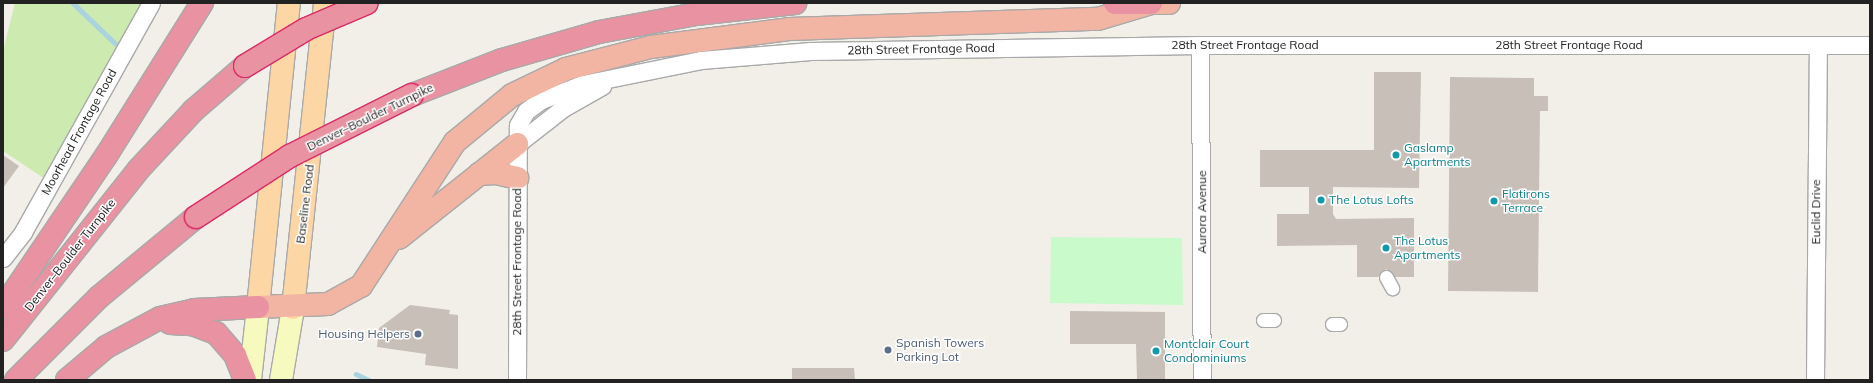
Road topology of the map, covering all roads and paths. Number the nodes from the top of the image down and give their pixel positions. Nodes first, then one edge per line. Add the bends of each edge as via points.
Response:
1 (151, 3) edge
2 (202, 3) edge
3 (289, 3) edge
4 (325, 3) edge
5 (367, 3) edge
6 (795, 3) edge
7 (1115, 3) edge
8 (1151, 3) edge
9 (1168, 3) edge
10 (1200, 44) junction
11 (1818, 45) junction
12 (1870, 45) edge
13 (517, 144) junction
14 (478, 174) junction
15 (517, 178) junction
16 (389, 247) junction
17 (3, 258) edge
18 (1386, 277) dead end
19 (1392, 288) dead end
20 (258, 307) junction
21 (3, 308) edge
22 (293, 308) junction
23 (139, 328) junction
24 (3, 340) edge
25 (16, 380) edge
26 (67, 380) edge
27 (245, 380) edge
28 (250, 380) edge
29 (281, 380) edge
30 (518, 380) edge
31 (1202, 380) edge
32 (1815, 380) edge

1 - 17 street, Moorhead Frontage Road via 23,232
2 - 21 highway via 106,156
3 - 20 main road
4 - 22 main road, Baseline Road
5 - 24 highway, Denver–Boulder Turnpike, bridge via 306,29 245,66 194,110 143,164
6 - 25 highway, Denver–Boulder Turnpike, bridge via 696,14 600,32 502,60 412,95 290,156 196,218 99,297
7 - 8 highway
8 - 9 highway
8 - 16 highway via 1098,19 789,29 680,42 589,61 529,85 468,130 426,182
10 - 11 street, 28th Street Frontage Road
10 - 13 street, 28th Street Frontage Road via 792,51 701,60 623,76 563,108
10 - 31 street, Aurora Avenue
11 - 12 street, 28th Street Frontage Road
11 - 32 street, Euclid Drive
13 - 14 highway
13 - 15 street, 28th Street Frontage Road
14 - 15 highway
14 - 16 highway
15 - 30 street, 28th Street Frontage Road
16 - 22 highway via 361,286 344,298
18 - 19 street
20 - 22 highway
20 - 23 highway via 194,310
20 - 28 main road
22 - 29 main road, Baseline Road
23 - 26 highway via 106,347
23 - 27 highway via 184,323 213,331 235,355

